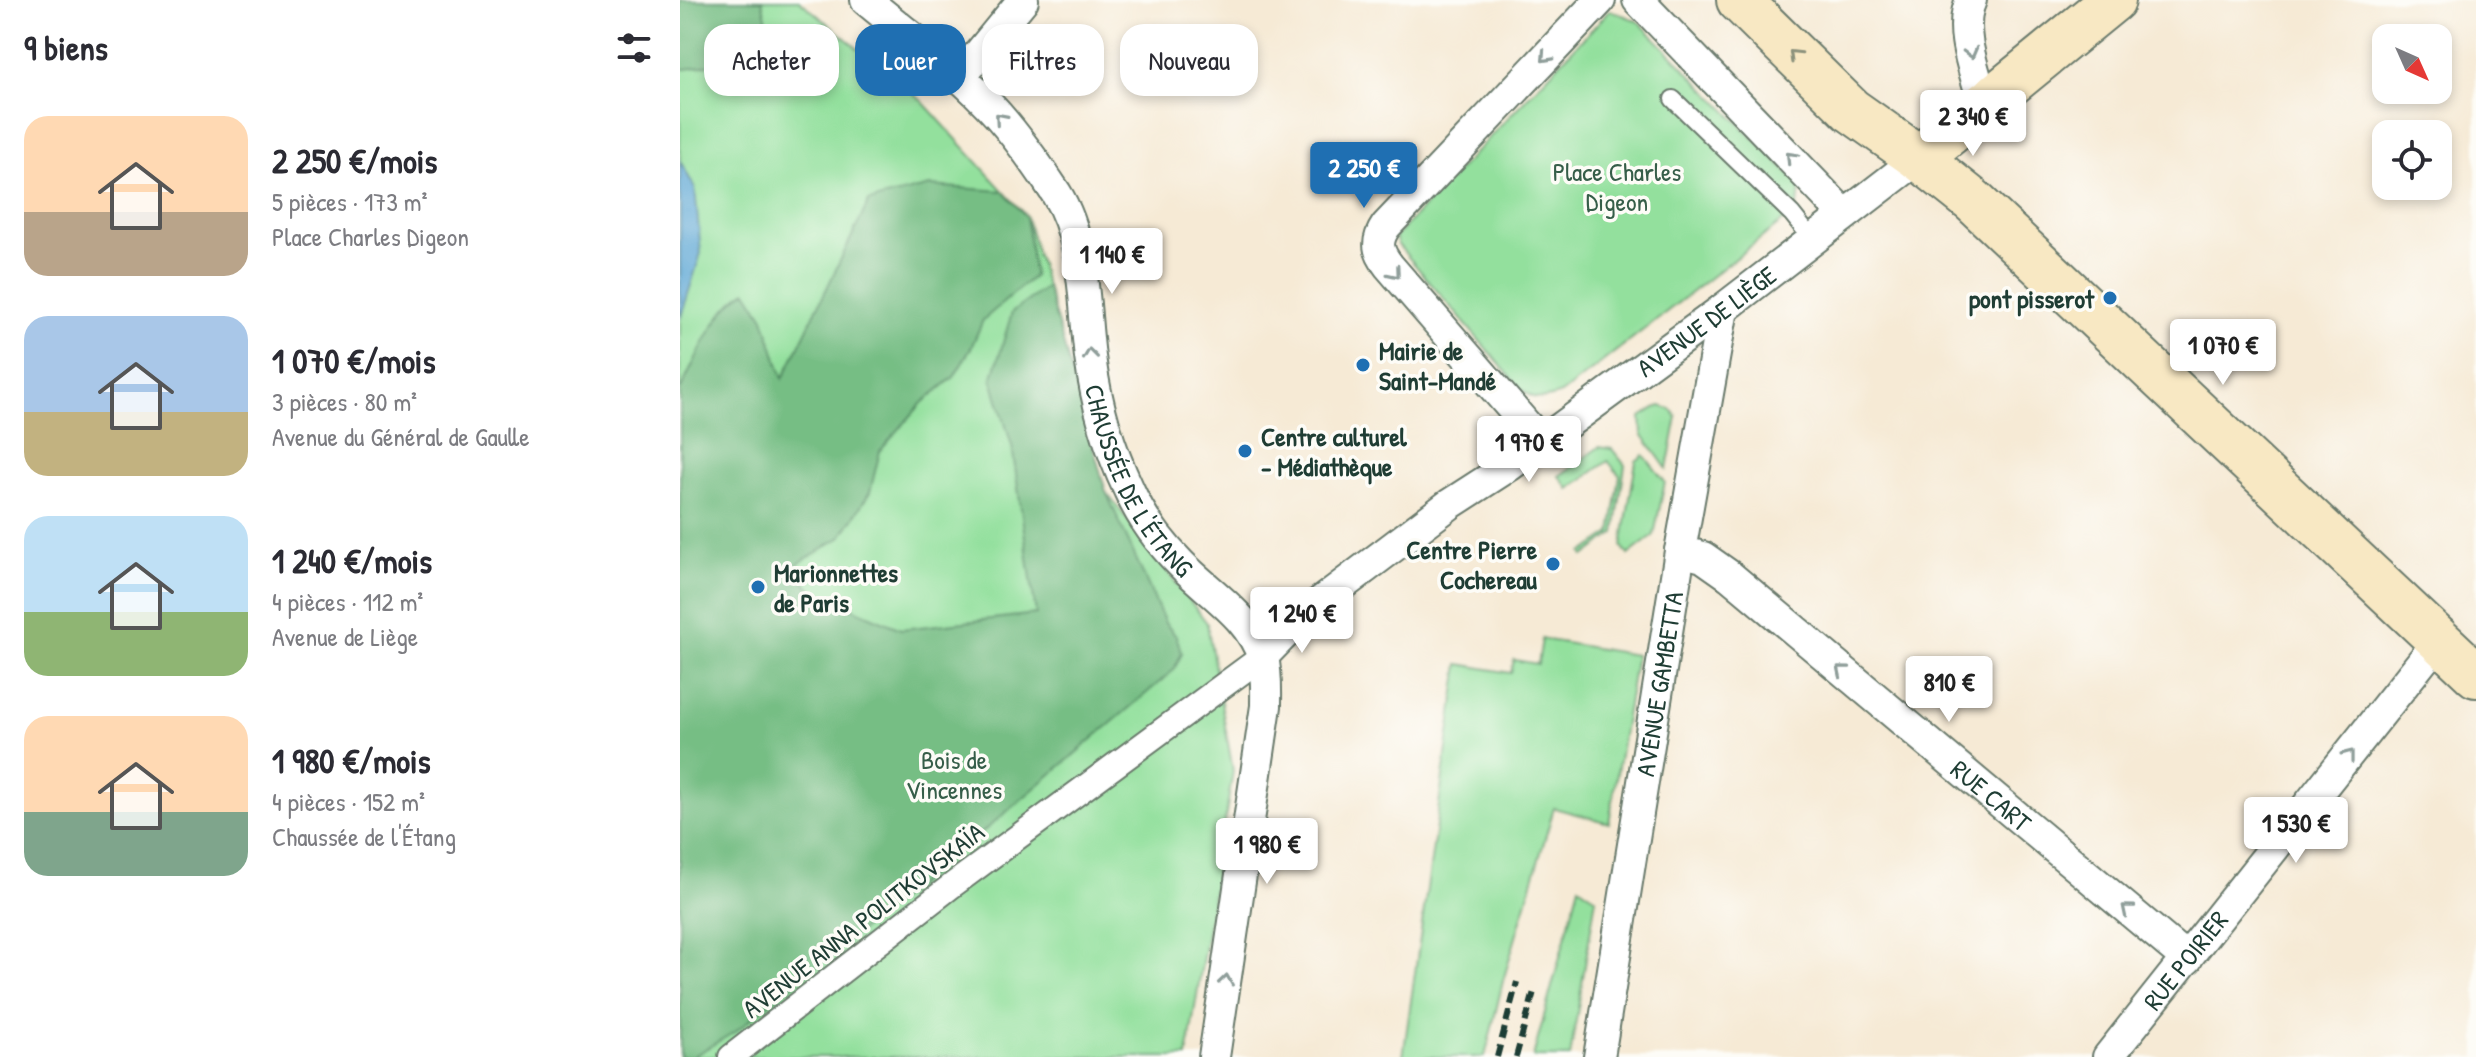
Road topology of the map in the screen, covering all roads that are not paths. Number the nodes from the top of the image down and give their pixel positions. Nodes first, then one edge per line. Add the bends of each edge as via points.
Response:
1 (866, 0) edge
2 (1023, 0) edge
3 (1600, 0) edge
4 (1638, 0) edge
5 (1739, 0) edge
6 (1971, 0) edge
7 (2113, 0) edge
8 (895, 24) edge
9 (966, 69) edge
10 (966, 85) edge
11 (1673, 99) dead end
12 (1984, 105) junction
13 (1919, 158) junction
14 (1844, 214) junction
15 (1812, 239) junction
16 (1723, 309) junction
17 (1541, 442) junction
18 (1680, 551) junction
19 (2440, 639) junction
20 (1262, 657) junction
21 (2476, 675) edge
22 (2187, 959) junction
23 (731, 1057) edge
24 (1214, 1057) edge
25 (1599, 1057) edge
26 (2108, 1057) edge

1 - 8 street, CHAUSSÉE DE L'ÉTANG
2 - 9 street
3 -> 17 street via 1379,236 1382,257
14 -> 4 street
13 -> 5 main road via 1851,110
6 -> 12 street via 1965,32
7 - 12 main road
20 -> 10 street, CHAUSSÉE DE L'ÉTANG via 1243,619 1180,563 1129,491 1095,391 1075,238 1058,196 1026,150
11 - 15 lane
12 - 13 main road
13 - 14 street, AVENUE DE LIÈGE
13 - 19 main road via 2066,286
14 - 15 street, AVENUE DE LIÈGE
15 - 16 street, AVENUE DE LIÈGE
16 - 17 street, AVENUE DE LIÈGE
16 - 18 street, AVENUE GAMBETTA
17 - 20 street, AVENUE DE LIÈGE via 1303,615
22 -> 18 street, RUE CART via 1730,576 1703,557
18 - 25 street, AVENUE GAMBETTA
19 - 21 main road
22 -> 19 street, RUE POIRIER
20 - 23 street, AVENUE ANNA POLITKOVSKAÏA via 964,876
24 -> 20 street, CHAUSSÉE DE L'ÉTANG via 1266,706
22 - 26 street, RUE POIRIER

